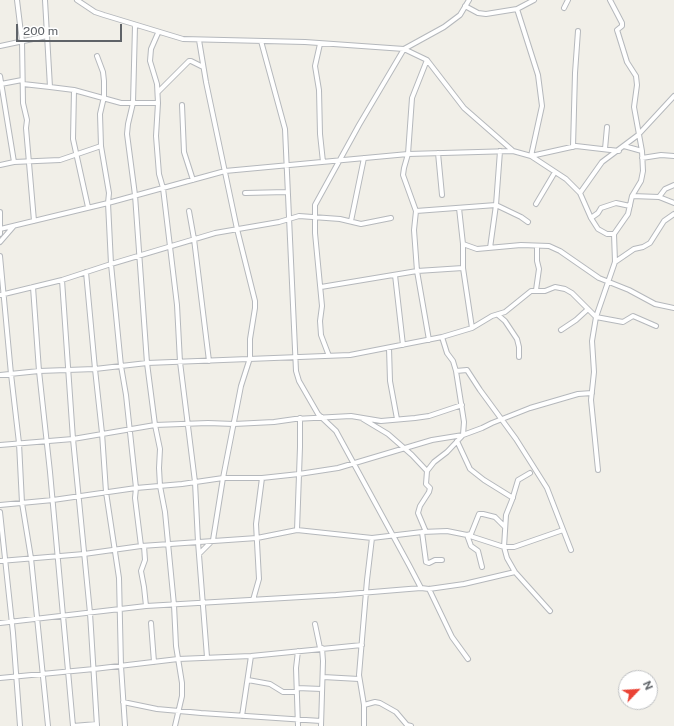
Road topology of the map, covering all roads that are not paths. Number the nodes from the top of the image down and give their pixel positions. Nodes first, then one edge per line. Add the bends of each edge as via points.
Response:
1 (17, 0) edge
2 (45, 0) edge
3 (76, 0) edge
4 (465, 0) edge
5 (469, 0) edge
6 (534, 0) edge
7 (568, 0) edge
8 (610, 0) edge
9 (524, 2) edge
10 (466, 6) junction
11 (564, 8) dead end
12 (517, 9) junction
13 (135, 26) junction
14 (578, 31) dead end
15 (158, 33) junction
16 (47, 36) junction
17 (199, 40) junction
18 (22, 41) junction
19 (261, 41) junction
20 (320, 44) junction
21 (0, 46) edge
22 (404, 49) junction
23 (97, 56) dead end
24 (427, 60) junction
25 (203, 67) junction
26 (0, 76) edge
27 (22, 82) junction
28 (1, 84) junction
29 (50, 87) junction
30 (74, 90) junction
31 (158, 92) junction
32 (674, 96) edge
33 (104, 97) junction
34 (133, 103) junction
35 (158, 104) junction
36 (182, 105) dead end
37 (2, 108) edge
38 (607, 127) dead end
39 (638, 135) junction
40 (101, 146) junction
41 (573, 146) junction
42 (624, 146) junction
43 (605, 149) junction
44 (513, 150) junction
45 (619, 150) junction
46 (500, 151) junction
47 (642, 151) junction
48 (438, 153) junction
49 (77, 154) junction
50 (408, 154) junction
51 (531, 156) junction
52 (674, 156) edge
53 (364, 158) junction
54 (642, 158) junction
55 (29, 160) junction
56 (338, 161) junction
57 (14, 162) junction
58 (323, 162) junction
59 (0, 165) edge
60 (287, 166) junction
61 (225, 171) junction
62 (555, 172) junction
63 (193, 180) junction
64 (674, 185) edge
65 (163, 188) junction
66 (287, 192) junction
67 (245, 193) dead end
68 (580, 193) junction
69 (135, 195) junction
70 (442, 195) dead end
71 (632, 196) junction
72 (659, 197) junction
73 (108, 203) junction
74 (674, 203) edge
75 (536, 204) dead end
76 (496, 205) junction
77 (630, 206) junction
78 (88, 207) junction
79 (459, 208) junction
80 (189, 211) dead end
81 (416, 211) junction
82 (0, 212) edge
83 (674, 214) edge
84 (314, 217) junction
85 (391, 218) dead end
86 (591, 218) junction
87 (289, 219) junction
88 (34, 221) junction
89 (351, 221) junction
90 (528, 222) dead end
91 (13, 226) junction
92 (0, 229) edge
93 (237, 229) junction
94 (0, 234) edge
95 (614, 234) junction
96 (194, 239) junction
97 (0, 242) edge
98 (463, 244) junction
99 (537, 246) junction
100 (170, 247) junction
101 (490, 248) junction
102 (139, 255) junction
103 (0, 256) edge
104 (615, 262) junction
105 (111, 264) junction
106 (463, 268) junction
107 (417, 271) junction
108 (86, 272) junction
109 (395, 275) junction
110 (62, 280) junction
111 (608, 282) junction
112 (33, 287) junction
113 (320, 287) junction
114 (536, 290) junction
115 (1, 294) edge
116 (674, 308) edge
117 (588, 309) junction
118 (498, 315) junction
119 (596, 318) junction
120 (656, 326) dead end
121 (472, 328) junction
122 (562, 330) dead end
123 (442, 337) junction
124 (429, 340) junction
125 (403, 345) junction
126 (389, 348) junction
127 (329, 356) junction
128 (519, 356) dead end
129 (294, 357) junction
130 (250, 358) junction
131 (209, 361) junction
132 (180, 362) junction
133 (148, 363) junction
134 (121, 366) junction
135 (95, 368) junction
136 (67, 369) junction
137 (39, 371) junction
138 (456, 371) junction
139 (11, 374) junction
140 (0, 375) edge
141 (592, 393) junction
142 (462, 405) junction
143 (322, 417) junction
144 (300, 418) junction
145 (361, 418) junction
146 (397, 419) junction
147 (501, 419) junction
148 (188, 424) junction
149 (234, 424) junction
150 (155, 425) junction
151 (130, 428) junction
152 (102, 434) junction
153 (463, 435) junction
154 (73, 439) junction
155 (46, 441) junction
156 (457, 441) junction
157 (19, 443) junction
158 (0, 445) edge
159 (404, 448) junction
160 (354, 464) junction
161 (598, 470) dead end
162 (426, 471) junction
163 (530, 473) dead end
164 (299, 474) junction
165 (223, 478) junction
166 (262, 478) junction
167 (195, 482) junction
168 (160, 486) junction
169 (136, 488) junction
170 (106, 492) junction
171 (78, 496) junction
172 (513, 498) junction
173 (53, 500) junction
174 (22, 503) junction
175 (0, 505) edge
176 (0, 512) edge
177 (505, 527) junction
178 (297, 530) junction
179 (563, 530) junction
180 (424, 532) junction
181 (467, 535) junction
182 (394, 536) junction
183 (257, 538) junction
184 (372, 538) junction
185 (213, 540) junction
186 (198, 542) junction
187 (168, 544) junction
188 (142, 546) junction
189 (504, 547) junction
190 (114, 550) junction
191 (571, 550) dead end
192 (84, 554) junction
193 (199, 554) junction
194 (57, 556) junction
195 (31, 558) junction
196 (6, 560) junction
197 (442, 560) dead end
198 (0, 561) edge
199 (482, 567) dead end
200 (515, 572) junction
201 (421, 588) junction
202 (429, 589) junction
203 (366, 592) junction
204 (253, 600) junction
205 (202, 602) junction
206 (174, 605) junction
207 (146, 606) junction
208 (120, 610) junction
209 (550, 611) dead end
210 (90, 613) junction
211 (62, 616) junction
212 (36, 619) junction
213 (12, 622) junction
214 (0, 623) edge
215 (151, 623) dead end
216 (315, 624) dead end
217 (362, 645) junction
218 (321, 648) junction
219 (298, 651) junction
220 (251, 656) junction
221 (207, 657) junction
222 (178, 658) junction
223 (468, 660) dead end
224 (154, 662) junction
225 (121, 666) junction
226 (94, 670) junction
227 (68, 672) junction
228 (42, 674) junction
229 (16, 676) junction
230 (322, 677) junction
231 (0, 678) edge
232 (359, 679) junction
233 (248, 680) junction
234 (322, 689) junction
235 (297, 690) junction
236 (123, 702) junction
237 (364, 704) junction
238 (179, 711) junction
239 (242, 716) junction
240 (298, 719) junction
241 (321, 721) junction
242 (98, 725) edge
243 (20, 726) edge
244 (48, 726) edge
245 (125, 726) edge
246 (175, 726) edge
247 (298, 726) edge
248 (321, 726) edge
249 (364, 726) edge
250 (411, 726) edge

1 - 18 street
2 - 16 street
3 - 13 street via 95,12
4 - 10 street
5 - 10 street
6 - 9 street
7 - 11 street
8 - 39 street via 622,23 617,30 627,62 636,76 634,106
9 - 12 street
10 - 12 street via 478,13 486,14
10 - 22 street via 460,15 444,27
12 - 51 street via 538,75 542,106
13 - 15 street
13 - 34 street
14 - 41 street
15 - 17 street via 183,40
15 - 31 street via 151,49 150,61
16 - 18 street
16 - 29 street
17 - 19 street
17 - 25 street
18 - 21 street
18 - 27 street
19 - 20 street
19 - 60 street via 285,129
20 - 22 street
20 - 58 street via 315,66 320,90
22 - 24 street
22 - 56 street
23 - 33 street via 104,77
24 - 44 street via 464,108
24 - 50 street via 412,98
25 - 31 street via 189,61
25 - 61 street
26 - 28 street
27 - 28 street
27 - 29 street
27 - 55 street
28 - 37 street
29 - 30 street
30 - 33 street
30 - 49 street via 73,139
31 - 35 street
32 - 39 street
33 - 34 street via 116,102
33 - 40 street via 100,114
34 - 35 street
34 - 69 street via 128,134
35 - 65 street via 156,136 159,174
36 - 63 street via 184,152
37 - 57 street
38 - 43 street
39 - 42 street
39 - 47 street
40 - 49 street
40 - 73 street via 109,193
41 - 43 street
41 - 51 street
42 - 45 street
42 - 47 street
43 - 45 street
44 - 46 street
44 - 51 street
45 - 68 street via 602,162
46 - 48 street
46 - 76 street
47 - 54 street
48 - 50 street
48 - 70 street
49 - 55 street via 60,160
49 - 78 street
50 - 53 street
50 - 81 street via 404,175
51 - 62 street
52 - 54 street
53 - 56 street
53 - 89 street
54 - 71 street via 641,181
55 - 57 street
55 - 88 street
56 - 58 street
56 - 84 street via 315,205
57 - 59 street
58 - 60 street
60 - 61 street
60 - 66 street
61 - 63 street
61 - 93 street
62 - 68 street
62 - 75 street
63 - 65 street
64 - 72 street via 665,189
65 - 69 street
65 - 100 street
66 - 67 street
66 - 87 street
68 - 86 street
69 - 73 street
69 - 102 street
71 - 72 street
71 - 77 street
72 - 74 street
73 - 78 street
73 - 105 street
76 - 79 street
76 - 90 street
76 - 101 street
77 - 86 street via 616,203 601,208
77 - 95 street via 628,214
78 - 88 street
79 - 81 street
79 - 98 street
80 - 96 street
81 - 107 street via 414,230
82 - 92 street
83 - 104 street via 664,221 650,243 634,249
84 - 87 street via 299,216
84 - 89 street
84 - 113 street
85 - 89 street via 366,224
86 - 95 street via 602,232
87 - 93 street
87 - 129 street
88 - 91 street
91 - 92 street
91 - 97 street
92 - 94 street
93 - 96 street
93 - 130 street via 255,301
95 - 104 street
96 - 100 street
96 - 131 street
98 - 101 street via 477,249
98 - 106 street
99 - 101 street
99 - 111 street via 550,246 560,251
99 - 114 street via 539,269
100 - 102 street
100 - 132 street
102 - 105 street
102 - 133 street
103 - 115 street
104 - 111 street
105 - 108 street
105 - 134 street
106 - 107 street
106 - 121 street
107 - 109 street
107 - 124 street
108 - 110 street
108 - 135 street
109 - 113 street
109 - 125 street
110 - 112 street
110 - 136 street
111 - 116 street via 630,290 655,304
111 - 119 street
112 - 115 street
112 - 137 street
113 - 127 street via 321,335
114 - 117 street via 545,291 555,287 565,289
114 - 118 street
115 - 139 street
117 - 119 street
117 - 122 street
118 - 121 street
118 - 128 street via 517,339
119 - 120 street via 623,322 633,316
119 - 141 street via 592,341
121 - 123 street
123 - 124 street
123 - 138 street
124 - 125 street
125 - 126 street
126 - 127 street
126 - 146 street via 390,381
127 - 129 street
129 - 130 street
129 - 143 street via 299,381
130 - 131 street
130 - 149 street via 241,386
131 - 132 street
132 - 133 street
132 - 148 street
133 - 134 street
133 - 150 street
134 - 135 street
134 - 151 street
135 - 136 street
135 - 152 street
136 - 137 street
136 - 154 street
137 - 139 street
137 - 155 street
138 - 142 street
138 - 147 street via 467,370
139 - 140 street
139 - 157 street
141 - 147 street via 578,394
141 - 161 street
142 - 146 street via 429,416
142 - 153 street
143 - 144 street
143 - 145 street
143 - 160 street via 336,431
144 - 149 street
144 - 164 street
145 - 146 street via 381,421
145 - 159 street via 388,434
147 - 153 street
147 - 179 street via 547,488
148 - 149 street
148 - 150 street
148 - 167 street
149 - 165 street
150 - 151 street
150 - 168 street via 160,450
151 - 152 street
151 - 169 street
152 - 154 street
152 - 170 street
153 - 156 street
153 - 159 street
154 - 155 street
154 - 171 street
155 - 157 street
155 - 173 street
156 - 162 street
156 - 172 street via 470,469
157 - 158 street
157 - 174 street
159 - 160 street
159 - 162 street
160 - 164 street
160 - 182 street
162 - 180 street via 426,484 430,488 418,513
163 - 172 street via 518,480
164 - 166 street
164 - 178 street
165 - 166 street
165 - 167 street
165 - 185 street
166 - 183 street via 256,524
167 - 168 street
167 - 186 street
168 - 169 street
168 - 187 street
169 - 170 street
169 - 188 street via 135,498
170 - 171 street
170 - 190 street
171 - 173 street
171 - 192 street
172 - 177 street via 506,515
173 - 174 street
173 - 194 street
174 - 175 street
174 - 195 street
176 - 196 street
177 - 181 street via 494,517 483,514 478,516 471,534
177 - 189 street
178 - 183 street
178 - 184 street
179 - 189 street via 514,547
179 - 191 street
180 - 181 street via 441,531
180 - 182 street
180 - 197 street via 426,562
181 - 189 street
181 - 199 street via 471,546 478,551
182 - 184 street
182 - 201 street
183 - 185 street
183 - 204 street via 259,579
184 - 203 street
185 - 186 street
185 - 193 street
186 - 187 street
186 - 193 street
187 - 188 street
187 - 206 street
188 - 190 street
188 - 207 street via 145,560 141,571
189 - 200 street
190 - 192 street
190 - 208 street via 119,578
192 - 194 street
192 - 210 street
193 - 205 street
194 - 195 street
194 - 211 street
195 - 196 street
195 - 212 street
196 - 198 street
196 - 213 street
200 - 202 street
200 - 209 street
201 - 202 street
201 - 203 street
202 - 223 street via 452,637
203 - 204 street
203 - 217 street
204 - 205 street
205 - 206 street
205 - 221 street
206 - 207 street
206 - 222 street
207 - 208 street
208 - 210 street
208 - 225 street
210 - 211 street
210 - 226 street
211 - 212 street
211 - 227 street
212 - 213 street
212 - 228 street
213 - 214 street
213 - 229 street
215 - 224 street
216 - 218 street
217 - 218 street
217 - 232 street
218 - 219 street
218 - 230 street
219 - 220 street
219 - 235 street
220 - 221 street
220 - 233 street
221 - 222 street
222 - 224 street
222 - 238 street via 182,683
224 - 225 street
225 - 226 street
225 - 236 street
226 - 227 street
226 - 242 street
227 - 228 street
227 - 242 street via 73,726
228 - 229 street
228 - 244 street
229 - 231 street
229 - 243 street
230 - 232 street
230 - 234 street
232 - 237 street
233 - 235 street via 270,684 282,692
233 - 239 street
234 - 235 street
234 - 241 street
235 - 240 street
236 - 238 street
236 - 245 street
237 - 249 street
237 - 250 street via 380,703 396,712
238 - 239 street
238 - 246 street
239 - 240 street
240 - 241 street
240 - 247 street
241 - 248 street

